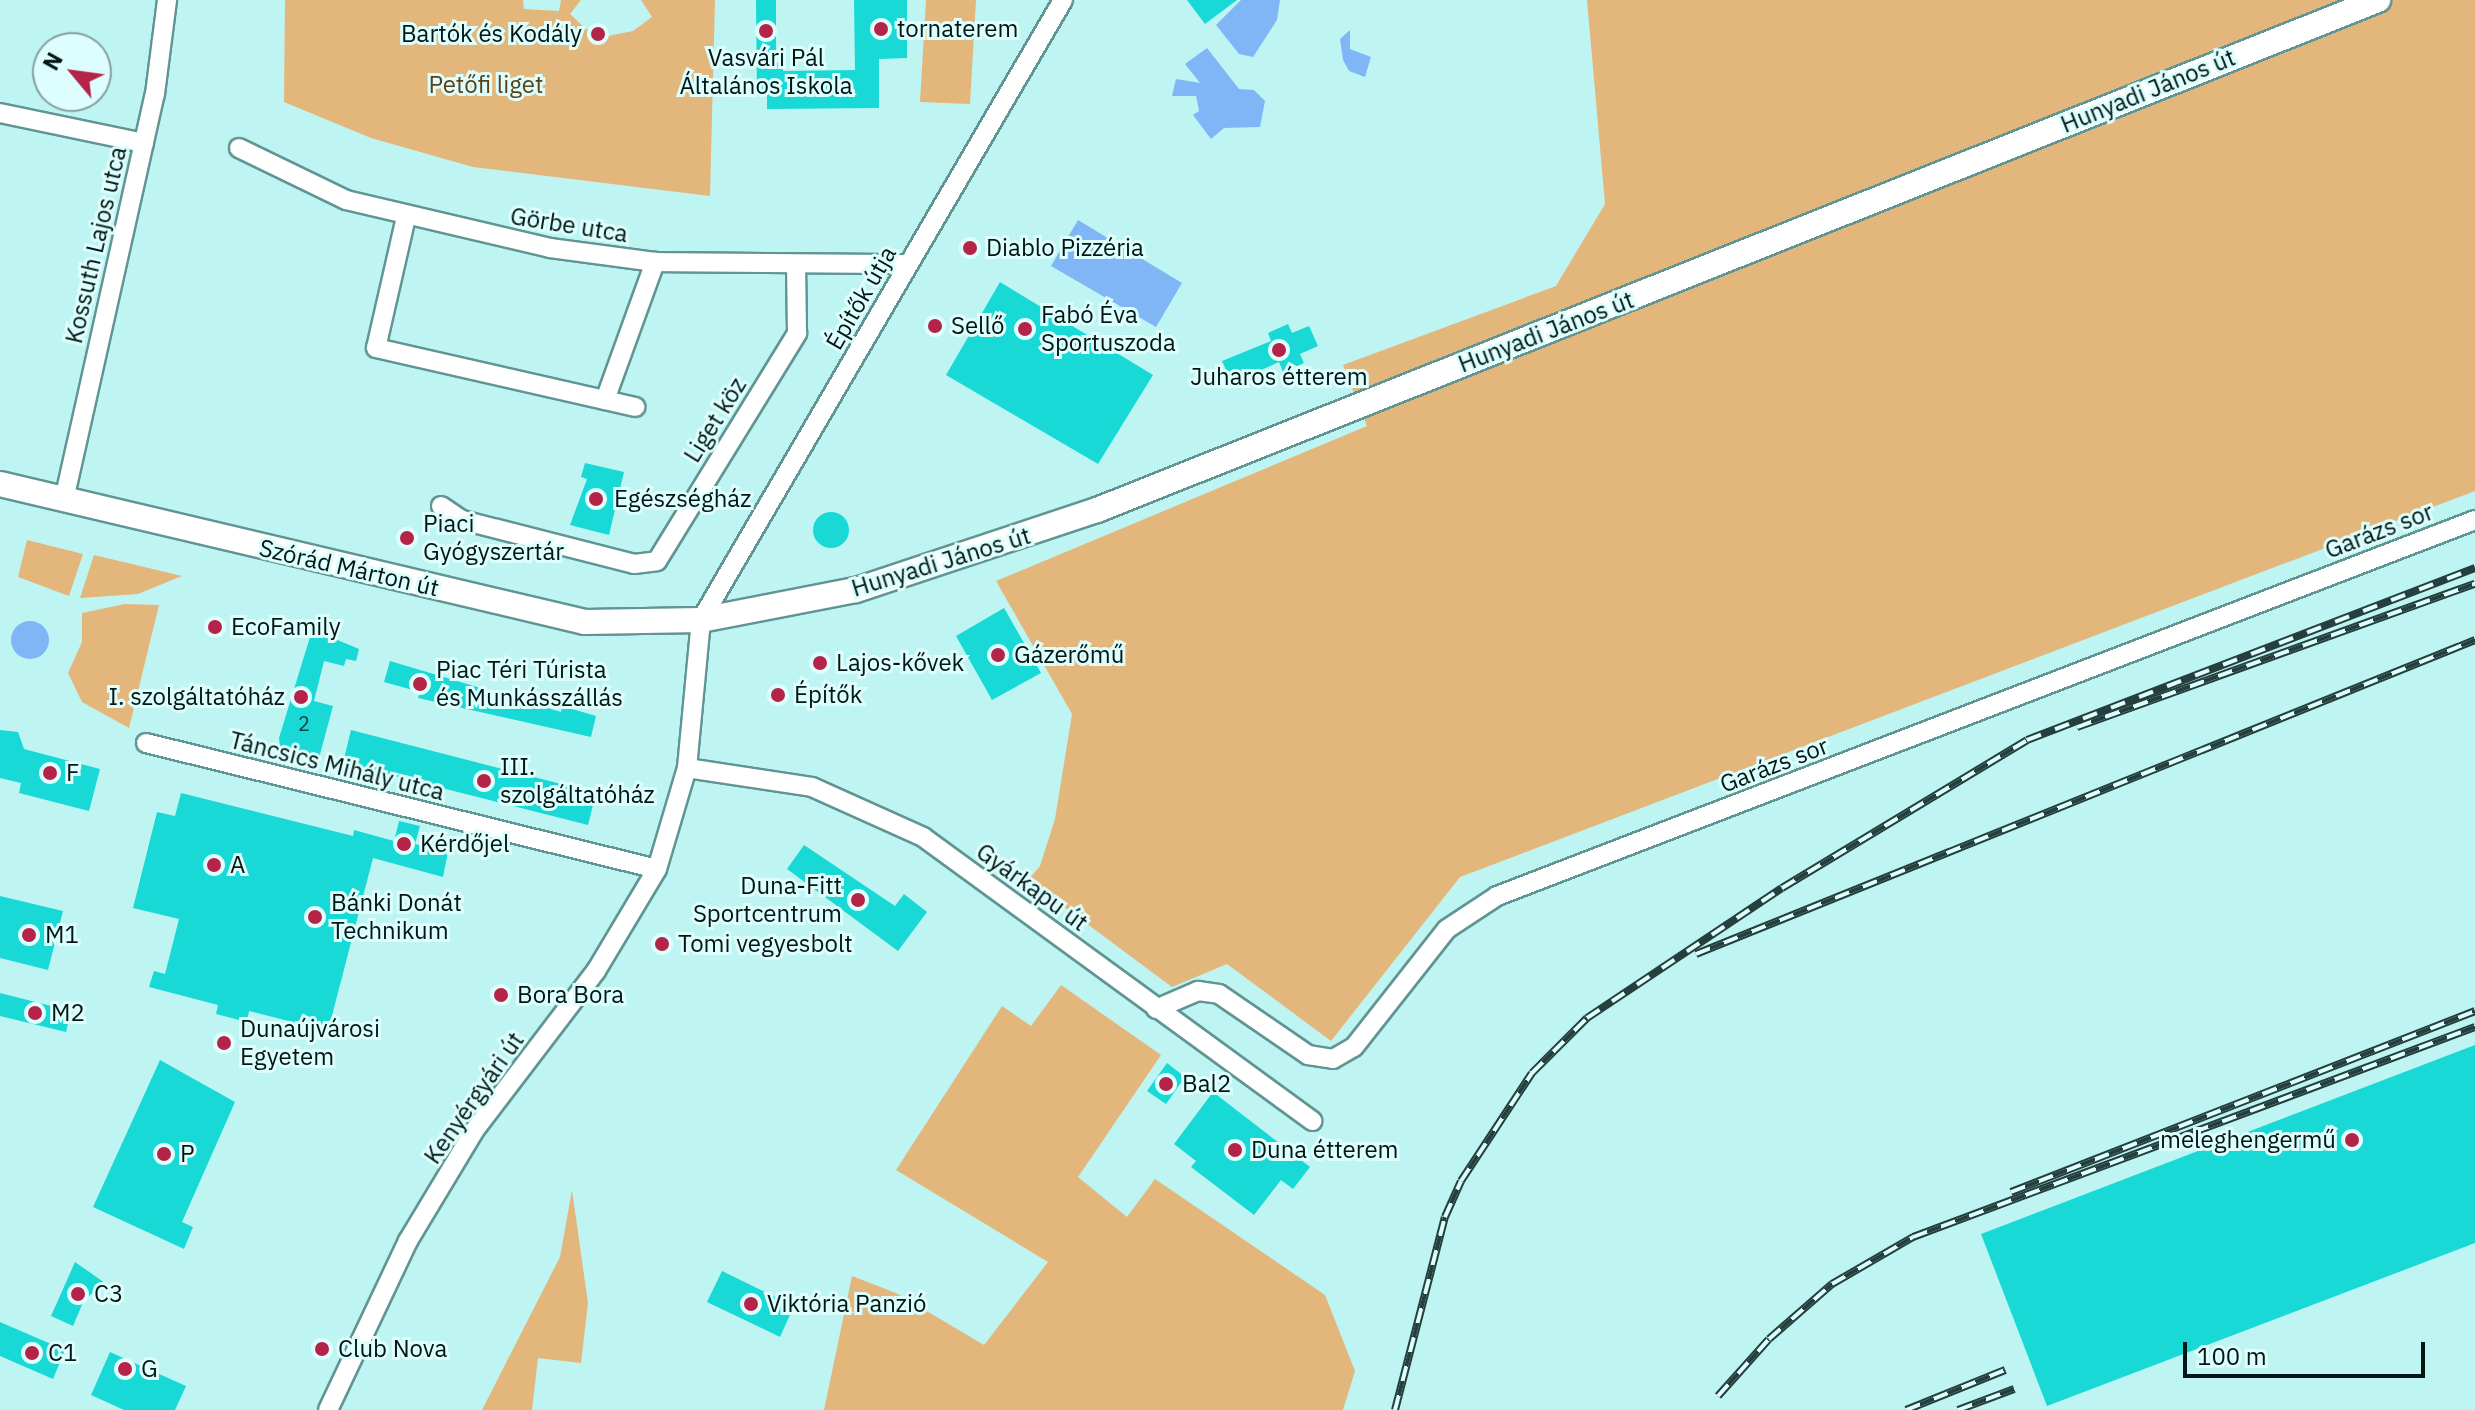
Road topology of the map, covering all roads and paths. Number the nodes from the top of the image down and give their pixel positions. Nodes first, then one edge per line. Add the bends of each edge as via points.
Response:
1 (167, 0) edge
2 (1063, 0) edge
3 (2378, 0) edge
4 (0, 113) edge
5 (144, 143) junction
6 (239, 148) dead end
7 (406, 217) junction
8 (655, 262) junction
9 (796, 264) junction
10 (908, 264) junction
11 (605, 400) junction
12 (635, 407) dead end
13 (0, 484) edge
14 (64, 500) junction
15 (441, 506) dead end
16 (2475, 520) edge
17 (701, 620) junction
18 (146, 743) dead end
19 (687, 768) junction
20 (657, 869) junction
21 (1156, 1009) junction
22 (1313, 1121) dead end
23 (328, 1410) edge

1 - 5 street, Kossuth Lajos utca
2 - 10 street, Építők útja
3 - 17 street, Hunyadi János út via 1007,544 869,587
4 - 5 street
5 - 14 street, Kossuth Lajos utca
6 - 7 street, Görbe utca via 305,184
7 - 8 street, Görbe utca via 550,248
7 - 11 street via 376,348
8 - 9 street, Görbe utca
8 - 11 street
9 - 10 street, Görbe utca
9 - 15 street, Liget köz via 797,333 657,561 634,564 462,520
10 - 17 street, Építők útja
11 - 12 street
13 - 14 street, Szórád Márton út
14 - 17 street, Szórád Márton út via 544,615 616,625
16 - 21 street, Garázs sor via 1497,896 1447,929 1354,1047 1333,1059 1308,1055 1219,994 1198,991
17 - 19 street, Kenyérgyári út
18 - 20 street, Táncsics Mihály utca
19 - 20 street, Kenyérgyári út
19 - 21 street, Gyárkapu út via 812,787 874,811 923,837
20 - 23 street, Kenyérgyári út via 596,971 474,1131 408,1241
21 - 22 street, Gyárkapu út

